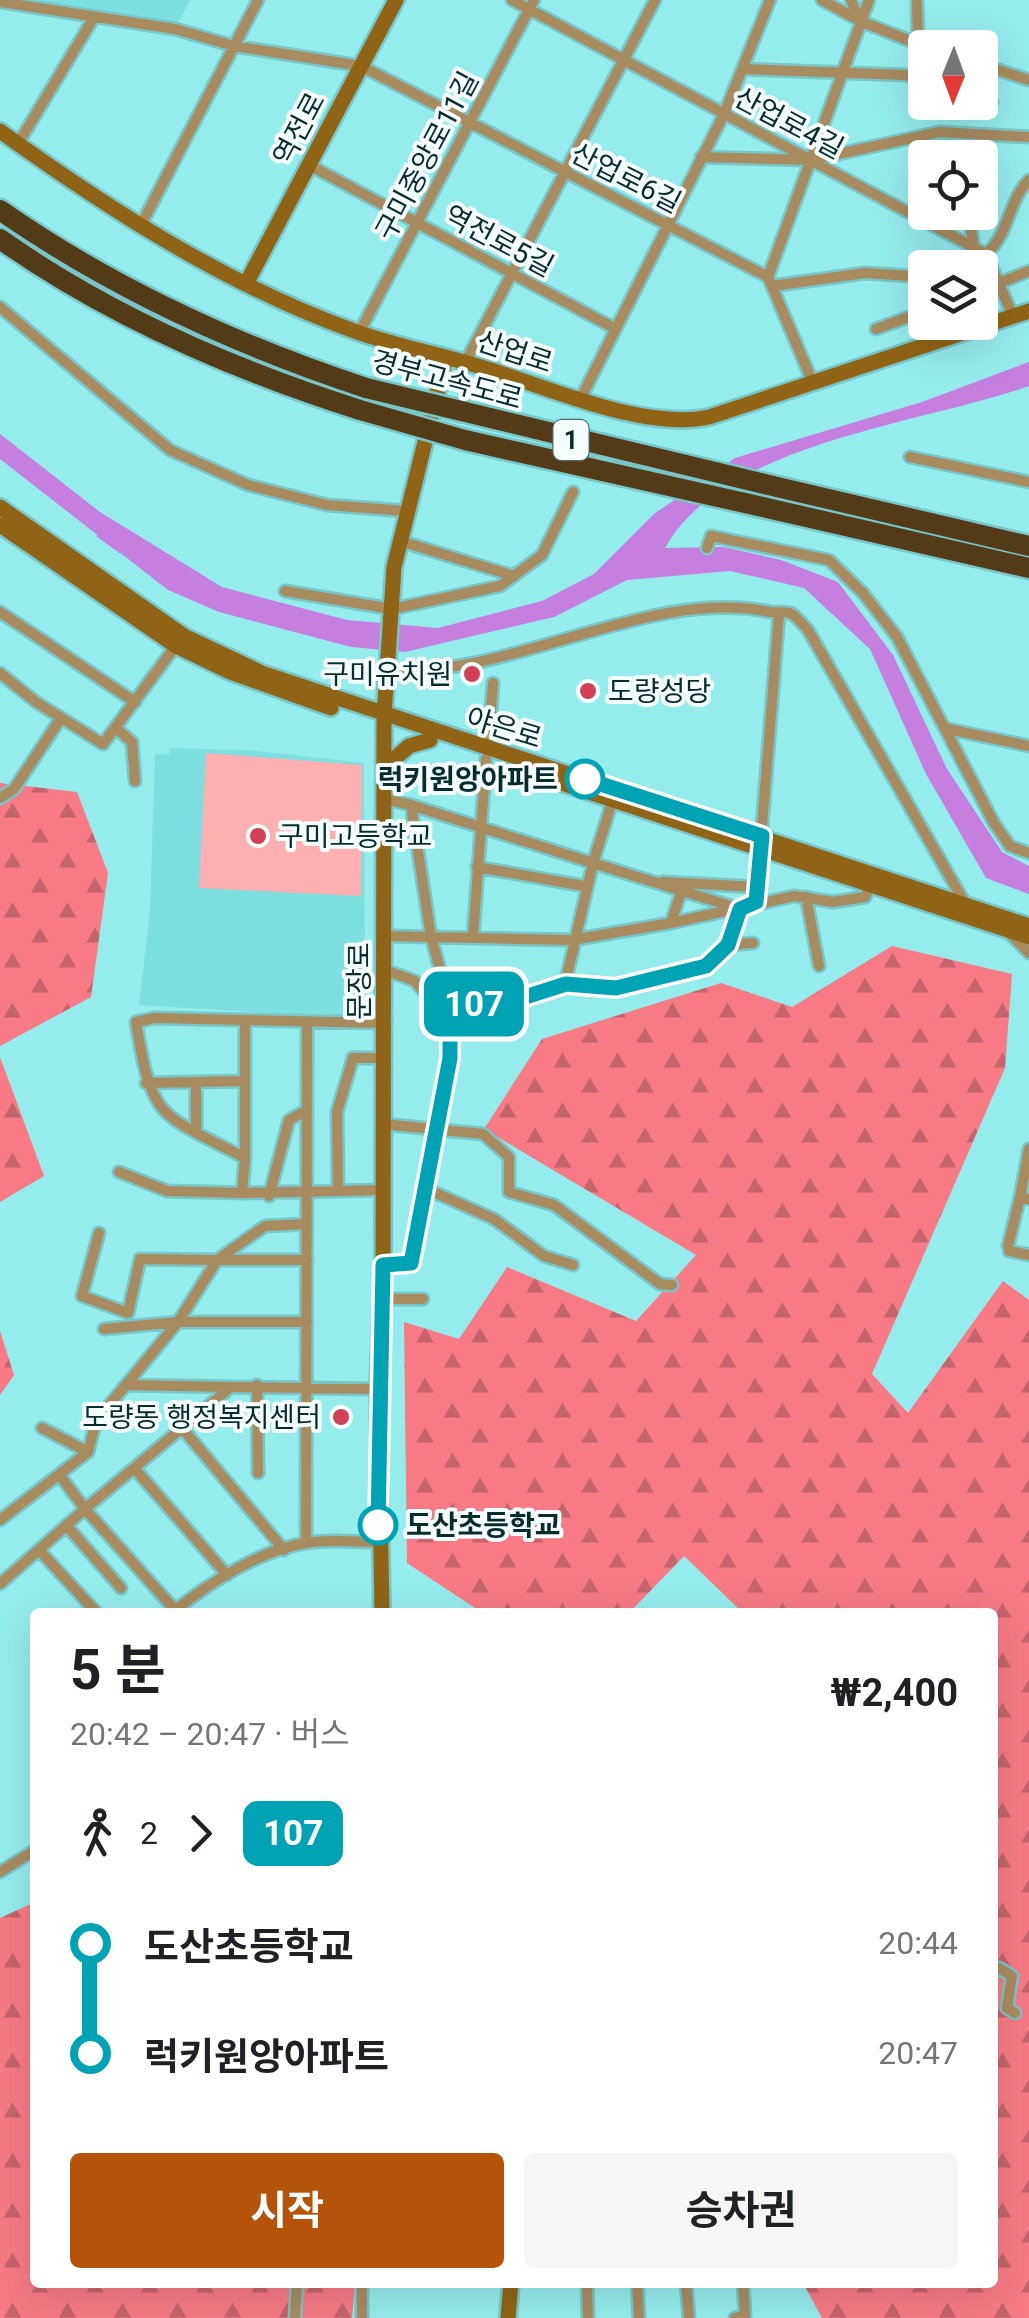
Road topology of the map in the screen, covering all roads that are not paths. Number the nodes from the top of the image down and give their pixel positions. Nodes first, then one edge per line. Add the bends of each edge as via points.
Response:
1 (258, 0) edge
2 (396, 0) edge
3 (512, 0) edge
4 (655, 0) edge
5 (770, 0) edge
6 (822, 0) edge
7 (851, 0) edge
8 (868, 0) edge
9 (917, 0) edge
10 (0, 2) edge
11 (532, 5) edge
12 (93, 19) junction
13 (860, 21) junction
14 (921, 30) edge
15 (908, 40) edge
16 (234, 46) junction
17 (624, 60) junction
18 (361, 66) junction
19 (742, 69) junction
20 (998, 70) edge
21 (841, 75) junction
22 (908, 76) edge
23 (1029, 80) edge
24 (724, 114) junction
25 (470, 122) junction
26 (0, 130) edge
27 (1029, 136) edge
28 (18, 144) junction
29 (702, 157) junction
30 (811, 160) junction
31 (309, 165) junction
32 (566, 172) junction
33 (1029, 180) edge
34 (0, 210) edge
35 (416, 222) junction
36 (667, 224) junction
37 (141, 225) junction
38 (971, 230) edge
39 (0, 239) edge
40 (974, 247) junction
41 (979, 250) edge
42 (991, 250) edge
43 (1029, 271) edge
44 (512, 274) junction
45 (908, 276) edge
46 (998, 280) edge
47 (247, 282) junction
48 (770, 282) junction
49 (1000, 284) junction
50 (0, 306) edge
51 (1021, 313) edge
52 (908, 318) edge
53 (616, 329) junction
54 (876, 329) dead end
55 (360, 333) junction
56 (446, 357) junction
57 (466, 361) junction
58 (813, 383) junction
59 (580, 400) junction
60 (910, 458) dead end
61 (1029, 482) edge
62 (573, 492) dead end
63 (0, 507) edge
64 (406, 511) junction
65 (0, 525) edge
66 (400, 541) junction
67 (1029, 546) edge
68 (707, 548) dead end
69 (1029, 568) edge
70 (514, 576) junction
71 (285, 591) dead end
72 (392, 608) junction
73 (0, 612) edge
74 (780, 614) junction
75 (180, 641) junction
76 (388, 669) junction
77 (0, 673) edge
78 (493, 683) dead end
79 (135, 702) junction
80 (62, 718) junction
81 (384, 721) junction
82 (948, 728) junction
83 (117, 729) junction
84 (430, 740) junction
85 (1029, 746) edge
86 (487, 754) junction
87 (384, 768) junction
88 (136, 781) dead end
89 (0, 798) edge
90 (384, 799) junction
91 (612, 800) junction
92 (412, 804) junction
93 (480, 826) junction
94 (762, 842) junction
95 (1029, 854) edge
96 (593, 863) junction
97 (477, 867) junction
98 (653, 882) junction
99 (870, 884) junction
100 (584, 886) junction
101 (757, 887) junction
102 (681, 892) junction
103 (806, 897) junction
104 (756, 902) junction
105 (965, 903) junction
106 (740, 909) junction
107 (671, 923) junction
108 (1029, 926) edge
109 (1006, 930) junction
110 (384, 936) junction
111 (431, 937) junction
112 (473, 938) junction
113 (1029, 938) edge
114 (572, 940) junction
115 (753, 943) dead end
116 (728, 945) junction
117 (1029, 953) edge
118 (819, 966) dead end
119 (385, 970) junction
120 (441, 974) junction
121 (488, 976) dead end
122 (566, 984) junction
123 (450, 1005) junction
124 (245, 1022) junction
125 (307, 1022) junction
126 (383, 1023) junction
127 (384, 1058) junction
128 (243, 1080) junction
129 (146, 1083) junction
130 (196, 1083) junction
131 (307, 1110) junction
132 (383, 1124) junction
133 (435, 1128) junction
134 (196, 1132) junction
135 (1029, 1149) edge
136 (245, 1158) junction
137 (119, 1172) dead end
138 (427, 1189) junction
139 (338, 1190) junction
140 (383, 1190) junction
141 (307, 1192) junction
142 (242, 1193) junction
143 (268, 1196) junction
144 (1024, 1198) edge
145 (307, 1224) junction
146 (99, 1233) dead end
147 (1029, 1255) edge
148 (217, 1260) junction
149 (307, 1260) junction
150 (383, 1265) junction
151 (573, 1265) dead end
152 (672, 1284) dead end
153 (381, 1299) junction
154 (423, 1300) dead end
155 (128, 1312) junction
156 (178, 1322) junction
157 (306, 1322) junction
158 (123, 1326) junction
159 (104, 1330) dead end
160 (126, 1385) junction
161 (258, 1385) junction
162 (231, 1387) junction
163 (306, 1388) junction
164 (378, 1388) junction
165 (42, 1428) dead end
166 (182, 1428) junction
167 (88, 1452) junction
168 (135, 1469) junction
169 (258, 1473) dead end
170 (61, 1477) junction
171 (85, 1510) junction
172 (0, 1520) edge
173 (67, 1526) junction
174 (378, 1542) junction
175 (306, 1543) junction
176 (284, 1550) junction
177 (40, 1551) junction
178 (227, 1574) junction
179 (0, 1584) edge
180 (122, 1588) dead end
181 (92, 1608) edge
182 (171, 1608) edge
183 (178, 1608) edge
184 (382, 1608) edge
185 (30, 1853) edge
186 (0, 1872) edge
187 (998, 1969) edge
188 (1015, 2013) dead end
189 (297, 2288) edge
190 (362, 2288) edge
191 (510, 2288) edge
192 (587, 2288) edge
193 (636, 2288) edge
194 (686, 2288) edge
195 (743, 2288) edge
196 (295, 2318) edge
197 (362, 2318) edge
198 (508, 2318) edge
199 (588, 2318) edge
200 (638, 2318) edge
201 (689, 2318) edge
202 (735, 2318) edge

1 - 16 street
2 - 18 street, 역전로
3 - 11 street, 산업로4길
4 - 17 street
5 - 19 street
6 - 13 street
7 - 13 street
8 - 13 street
9 - 14 street
10 - 12 street, 산업로6길
11 - 17 street, 산업로4길
11 - 25 street, 구미중앙로11길
12 - 16 street, 산업로6길 via 175,29
12 - 28 street
13 - 15 street
13 - 21 street
16 - 18 street, 산업로6길
16 - 37 street
17 - 24 street, 산업로4길
17 - 32 street
18 - 25 street, 산업로6길
18 - 31 street, 역전로
19 - 21 street
19 - 24 street
20 - 23 street
21 - 22 street
21 - 30 street
24 - 29 street
24 - 30 street, 산업로4길
25 - 32 street, 산업로6길
25 - 35 street, 구미중앙로11길
26 - 28 street, 산업로
27 - 30 street via 939,132
28 - 37 street, 산업로
29 - 30 street
29 - 36 street
30 - 40 street, 산업로4길
30 - 48 street
31 - 35 street, 역전로5길
31 - 47 street, 역전로
32 - 36 street, 산업로6길
32 - 44 street
33 - 42 street
34 - 67 highway, 경부고속도로 / 1, bridge via 177,314 366,388
35 - 44 street, 역전로5길
35 - 55 street, 구미중앙로11길
36 - 48 street, 산업로6길
36 - 53 street
37 - 47 street, 산업로
38 - 40 street
39 - 69 highway, 경부고속도로 / 1, bridge via 154,328 268,379 360,410 465,440
40 - 41 street, 산업로4길
43 - 49 street
44 - 53 street, 역전로5길
44 - 57 street
45 - 48 street
46 - 49 street
47 - 55 street, 산업로
48 - 58 street
49 - 51 street
50 - 64 street via 170,450 248,485 311,501
51 - 58 street, 산업로
52 - 54 street
53 - 59 street
55 - 56 street, 산업로
56 - 57 street, 산업로
56 - 64 street, 문장로
57 - 59 street, 산업로
58 - 59 street, 산업로 via 694,420
60 - 61 street
62 - 70 street via 542,555
63 - 75 street, 야은로
64 - 66 street, 문장로
65 - 75 street, 야은로
66 - 70 street
66 - 72 street, 문장로
68 - 82 street via 711,536 829,560 897,637
70 - 72 street via 500,586
71 - 72 street
72 - 76 street, 문장로
73 - 79 street
74 - 76 street via 740,605 641,619 484,658
74 - 94 street
74 - 105 street via 790,612 808,630
75 - 79 street
75 - 81 street, 야은로
76 - 81 street, 문장로
77 - 80 street
78 - 86 street
79 - 83 street
80 - 83 street via 104,744
80 - 89 street via 14,789
81 - 84 street, 야은로
81 - 86 street, 야은로
81 - 87 street, 문장로
82 - 85 street
82 - 95 street via 994,822 1010,846
83 - 88 street via 132,742
84 - 86 street, 야은로
84 - 87 street via 409,746
86 - 91 street, 야은로
86 - 93 street
86 - 94 street, 야은로
87 - 90 street, 문장로
90 - 92 street
90 - 110 street, 문장로
91 - 94 street, 야은로
91 - 96 street
92 - 93 street
92 - 111 street
93 - 96 street
93 - 97 street
94 - 99 street, 야은로
94 - 101 street
94 - 105 street, 야은로
96 - 98 street
96 - 100 street
97 - 100 street
97 - 112 street
98 - 101 street
98 - 102 street
99 - 103 street via 865,896 833,902
99 - 109 street, 야은로
100 - 114 street
101 - 104 street
102 - 106 street
102 - 107 street
103 - 104 street
103 - 118 street
104 - 106 street
105 - 108 street, 야은로
106 - 107 street
106 - 116 street
107 - 114 street
109 - 113 street, 야은로
109 - 117 street
110 - 111 street
110 - 119 street, 문장로
111 - 112 street
111 - 120 street
112 - 114 street
114 - 122 street
115 - 116 street
116 - 122 street via 706,966 616,988
119 - 123 street via 414,980 434,1004
119 - 126 street, 문장로
120 - 121 street
120 - 123 street
122 - 123 street via 506,1003
123 - 133 street via 450,1058
124 - 125 street
124 - 128 street
124 - 129 street via 136,1022
125 - 126 street
125 - 131 street
126 - 127 street, 문장로
127 - 132 street, 문장로
127 - 139 street via 353,1058 338,1112
128 - 130 street
128 - 136 street
129 - 130 street
129 - 134 street via 162,1113
130 - 134 street
131 - 141 street
131 - 143 street via 289,1120
132 - 133 street
132 - 140 street, 문장로
133 - 138 street
133 - 152 street via 483,1134 509,1157 510,1192 554,1205 660,1284
134 - 136 street
135 - 144 street
136 - 142 street
137 - 142 street via 168,1192
138 - 150 street via 411,1263
138 - 151 street via 494,1219 544,1256
139 - 140 street
139 - 141 street
140 - 150 street, 문장로
141 - 143 street
141 - 145 street
142 - 143 street
144 - 147 street via 1009,1248
145 - 148 street via 265,1226
145 - 149 street
146 - 155 street via 82,1296
148 - 149 street
148 - 155 street via 140,1258
148 - 156 street
149 - 157 street
150 - 153 street, 문장로
153 - 154 street
153 - 164 street, 문장로
155 - 158 street
156 - 157 street
156 - 158 street
156 - 160 street
157 - 163 street
158 - 159 street
160 - 162 street
160 - 167 street via 96,1421
161 - 162 street
161 - 163 street
161 - 169 street
162 - 166 street
163 - 164 street
163 - 175 street
164 - 174 street, 문장로
165 - 167 street
166 - 168 street
166 - 176 street
167 - 170 street
168 - 171 street
168 - 178 street
170 - 171 street
170 - 172 street
171 - 173 street
171 - 182 street
173 - 177 street
173 - 180 street
174 - 175 street
174 - 184 street, 문장로
175 - 176 street
176 - 178 street
177 - 179 street
177 - 181 street
178 - 183 street
185 - 186 street
187 - 188 street via 1012,1976 1006,1999
189 - 196 street
190 - 197 street
191 - 198 street
192 - 199 street
193 - 200 street
194 - 201 street
195 - 202 street via 744,2316

